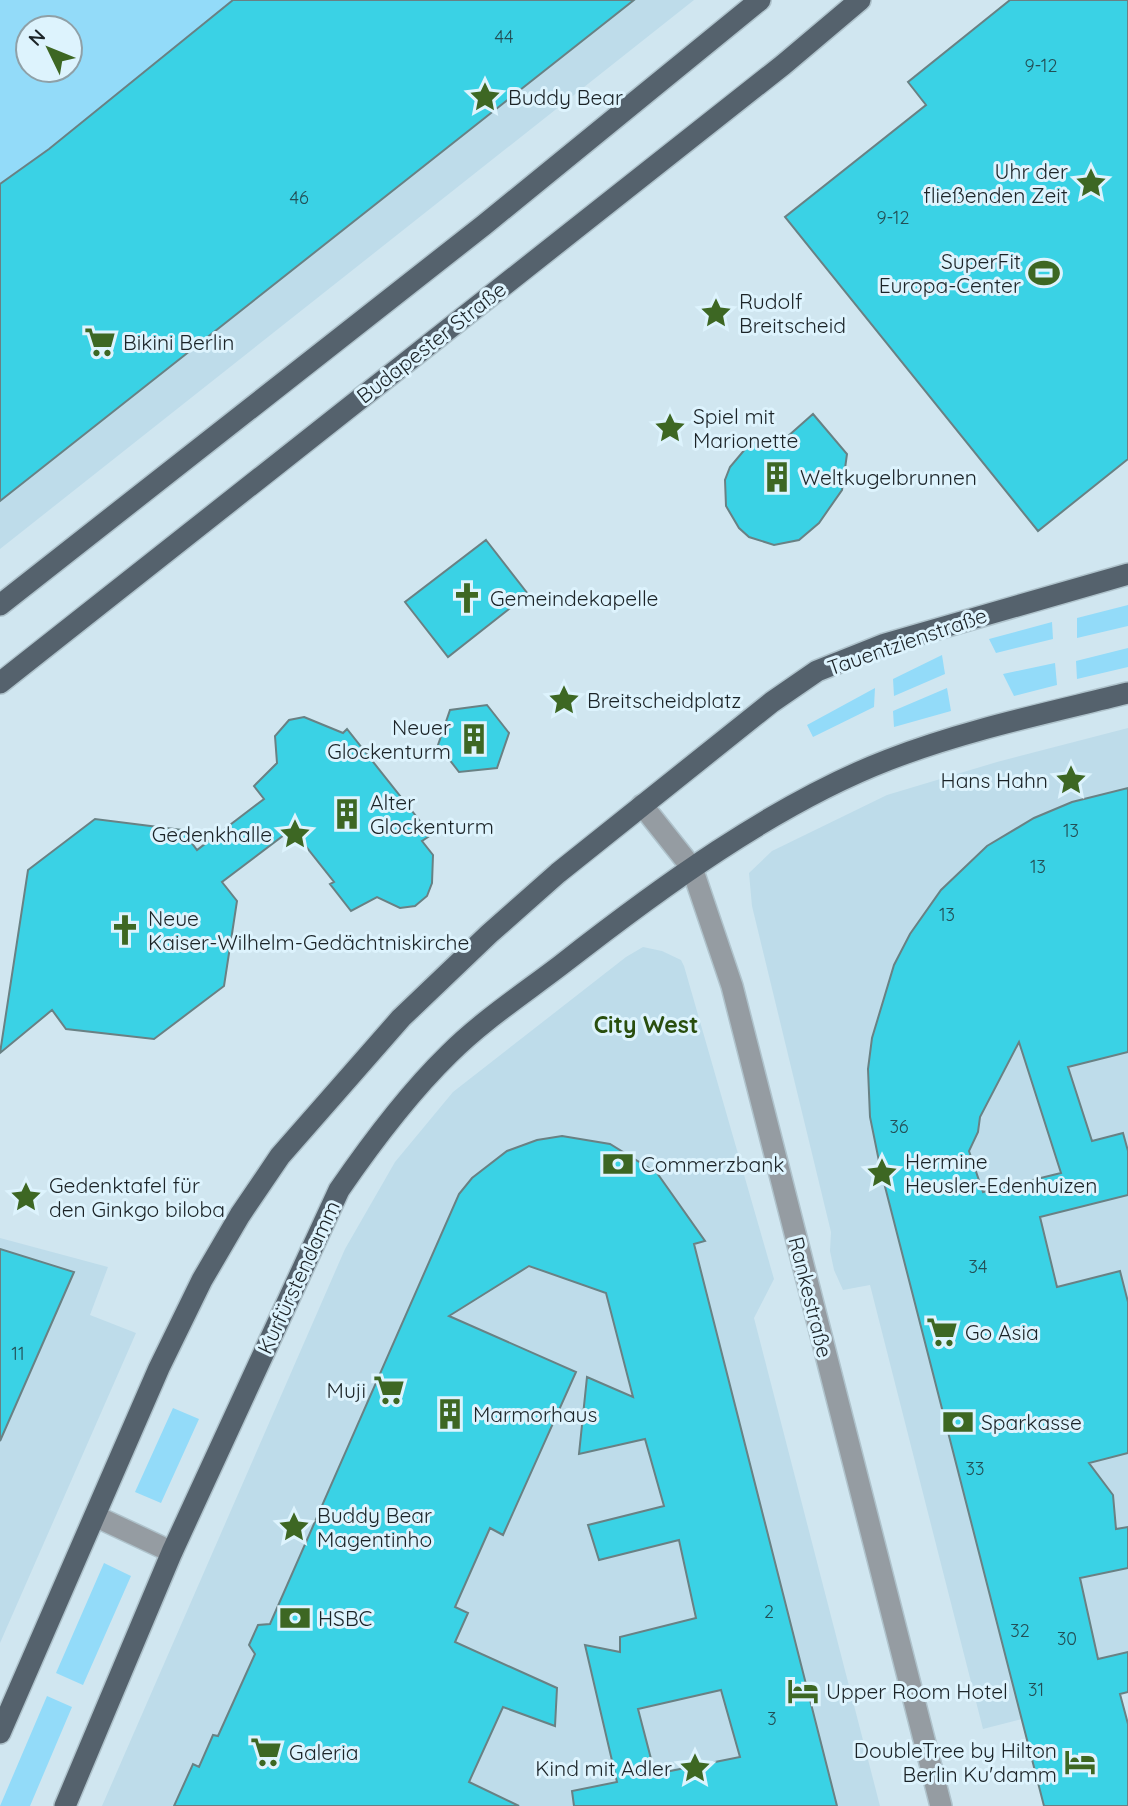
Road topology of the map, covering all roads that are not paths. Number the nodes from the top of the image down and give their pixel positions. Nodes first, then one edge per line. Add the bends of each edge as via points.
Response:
1 (760, 0) edge
2 (860, 0) edge
3 (1128, 574) edge
4 (0, 605) edge
5 (0, 683) edge
6 (1128, 692) edge
7 (642, 806) junction
8 (692, 868) junction
9 (95, 1516) junction
10 (172, 1552) junction
11 (0, 1733) edge
12 (65, 1806) edge
13 (941, 1806) edge

1 - 4 main road via 484,225
2 - 5 main road, Budapester Straße
3 - 7 main road, Tauentzienstraße via 839,661 772,702
6 - 8 main road via 886,761 828,788
7 - 8 street, Rankestraße
7 - 9 main road via 489,934 401,1018 280,1156 181,1317
8 - 10 main road, Kurfürstendamm via 604,930 449,1054 374,1139 339,1190 307,1254
8 - 13 street, Rankestraße via 732,986
9 - 10 street
9 - 11 main road
10 - 12 main road, Kurfürstendamm

